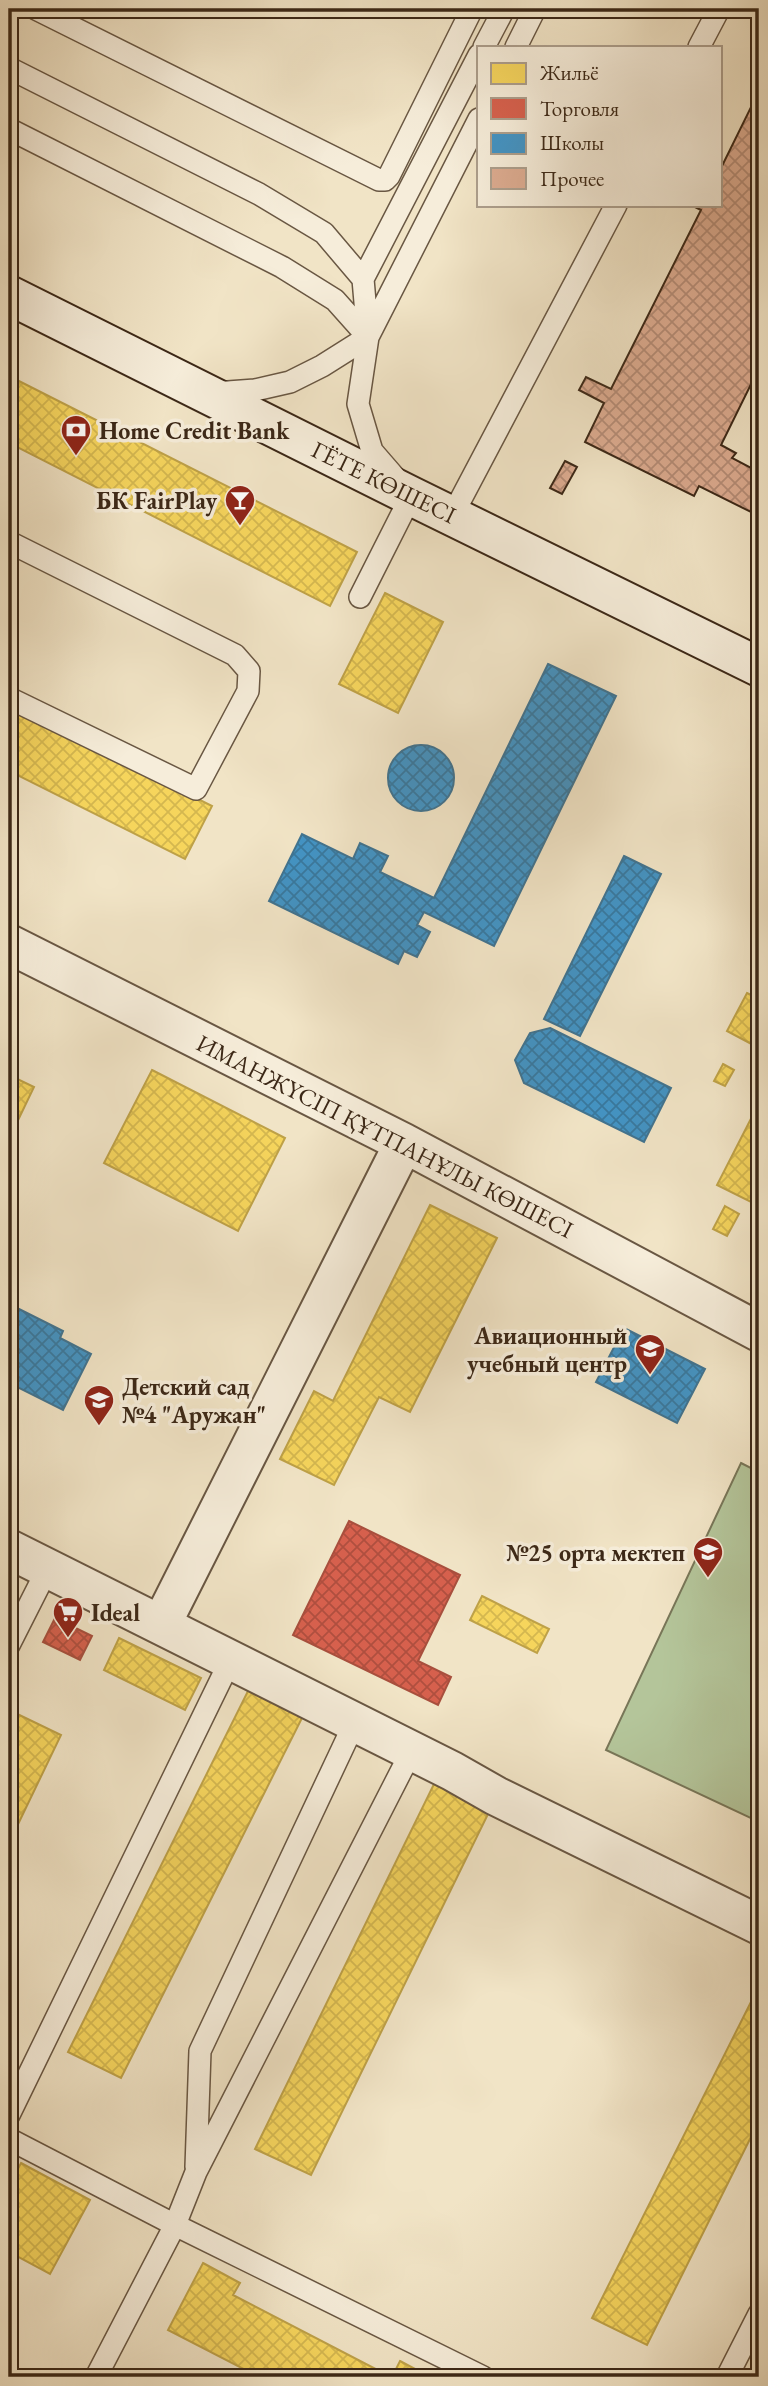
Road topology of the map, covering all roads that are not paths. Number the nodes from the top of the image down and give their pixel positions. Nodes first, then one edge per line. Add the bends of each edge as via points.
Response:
1 (36, 9) edge
2 (472, 9) edge
3 (504, 9) edge
4 (535, 9) edge
5 (719, 9) edge
6 (485, 46) edge
7 (516, 46) edge
8 (700, 46) edge
9 (477, 59) edge
10 (9, 68) edge
11 (477, 123) edge
12 (9, 130) edge
13 (615, 206) edge
14 (363, 279) junction
15 (9, 295) edge
16 (368, 337) junction
17 (208, 394) junction
18 (411, 496) junction
19 (452, 516) junction
20 (9, 542) edge
21 (360, 597) dead end
22 (759, 667) edge
23 (9, 698) edge
24 (9, 944) edge
25 (404, 1143) junction
26 (759, 1332) edge
27 (9, 1549) edge
28 (48, 1569) junction
29 (161, 1625) junction
30 (9, 1645) edge
31 (230, 1661) junction
32 (354, 1724) junction
33 (411, 1752) junction
34 (759, 1925) edge
35 (9, 2115) edge
36 (9, 2139) edge
37 (196, 2172) junction
38 (175, 2225) junction
39 (759, 2314) edge
40 (96, 2377) edge
41 (483, 2377) edge
42 (727, 2377) edge

1 - 2 lane via 379,180 389,176
3 - 6 lane
4 - 7 lane
5 - 8 lane
9 - 14 lane
10 - 14 lane via 281,207 324,233
11 - 16 lane
12 - 16 lane via 282,267 335,300
13 - 19 lane
14 - 16 lane
15 - 17 street, ГЁТЕ КӨШЕСІ
16 - 17 lane via 290,382
16 - 18 lane via 358,404 372,451
17 - 18 street, ГЁТЕ КӨШЕСІ
18 - 19 street, ГЁТЕ КӨШЕСІ
18 - 21 lane
19 - 22 street, ГЁТЕ КӨШЕСІ
20 - 23 lane via 235,655 249,671 248,691 196,789
24 - 25 street, ИМАНЖҮСІП ҚҰТПАНҰЛЫ КӨШЕСІ
25 - 26 street, ИМАНЖҮСІП ҚҰТПАНҰЛЫ КӨШЕСІ
25 - 29 street
27 - 28 street
28 - 29 street
28 - 30 lane
29 - 31 street
31 - 32 street
31 - 35 lane
32 - 33 street
32 - 37 lane via 200,2051
33 - 34 street
33 - 37 lane
36 - 38 lane
37 - 38 lane
38 - 40 lane
38 - 41 lane
39 - 42 lane

